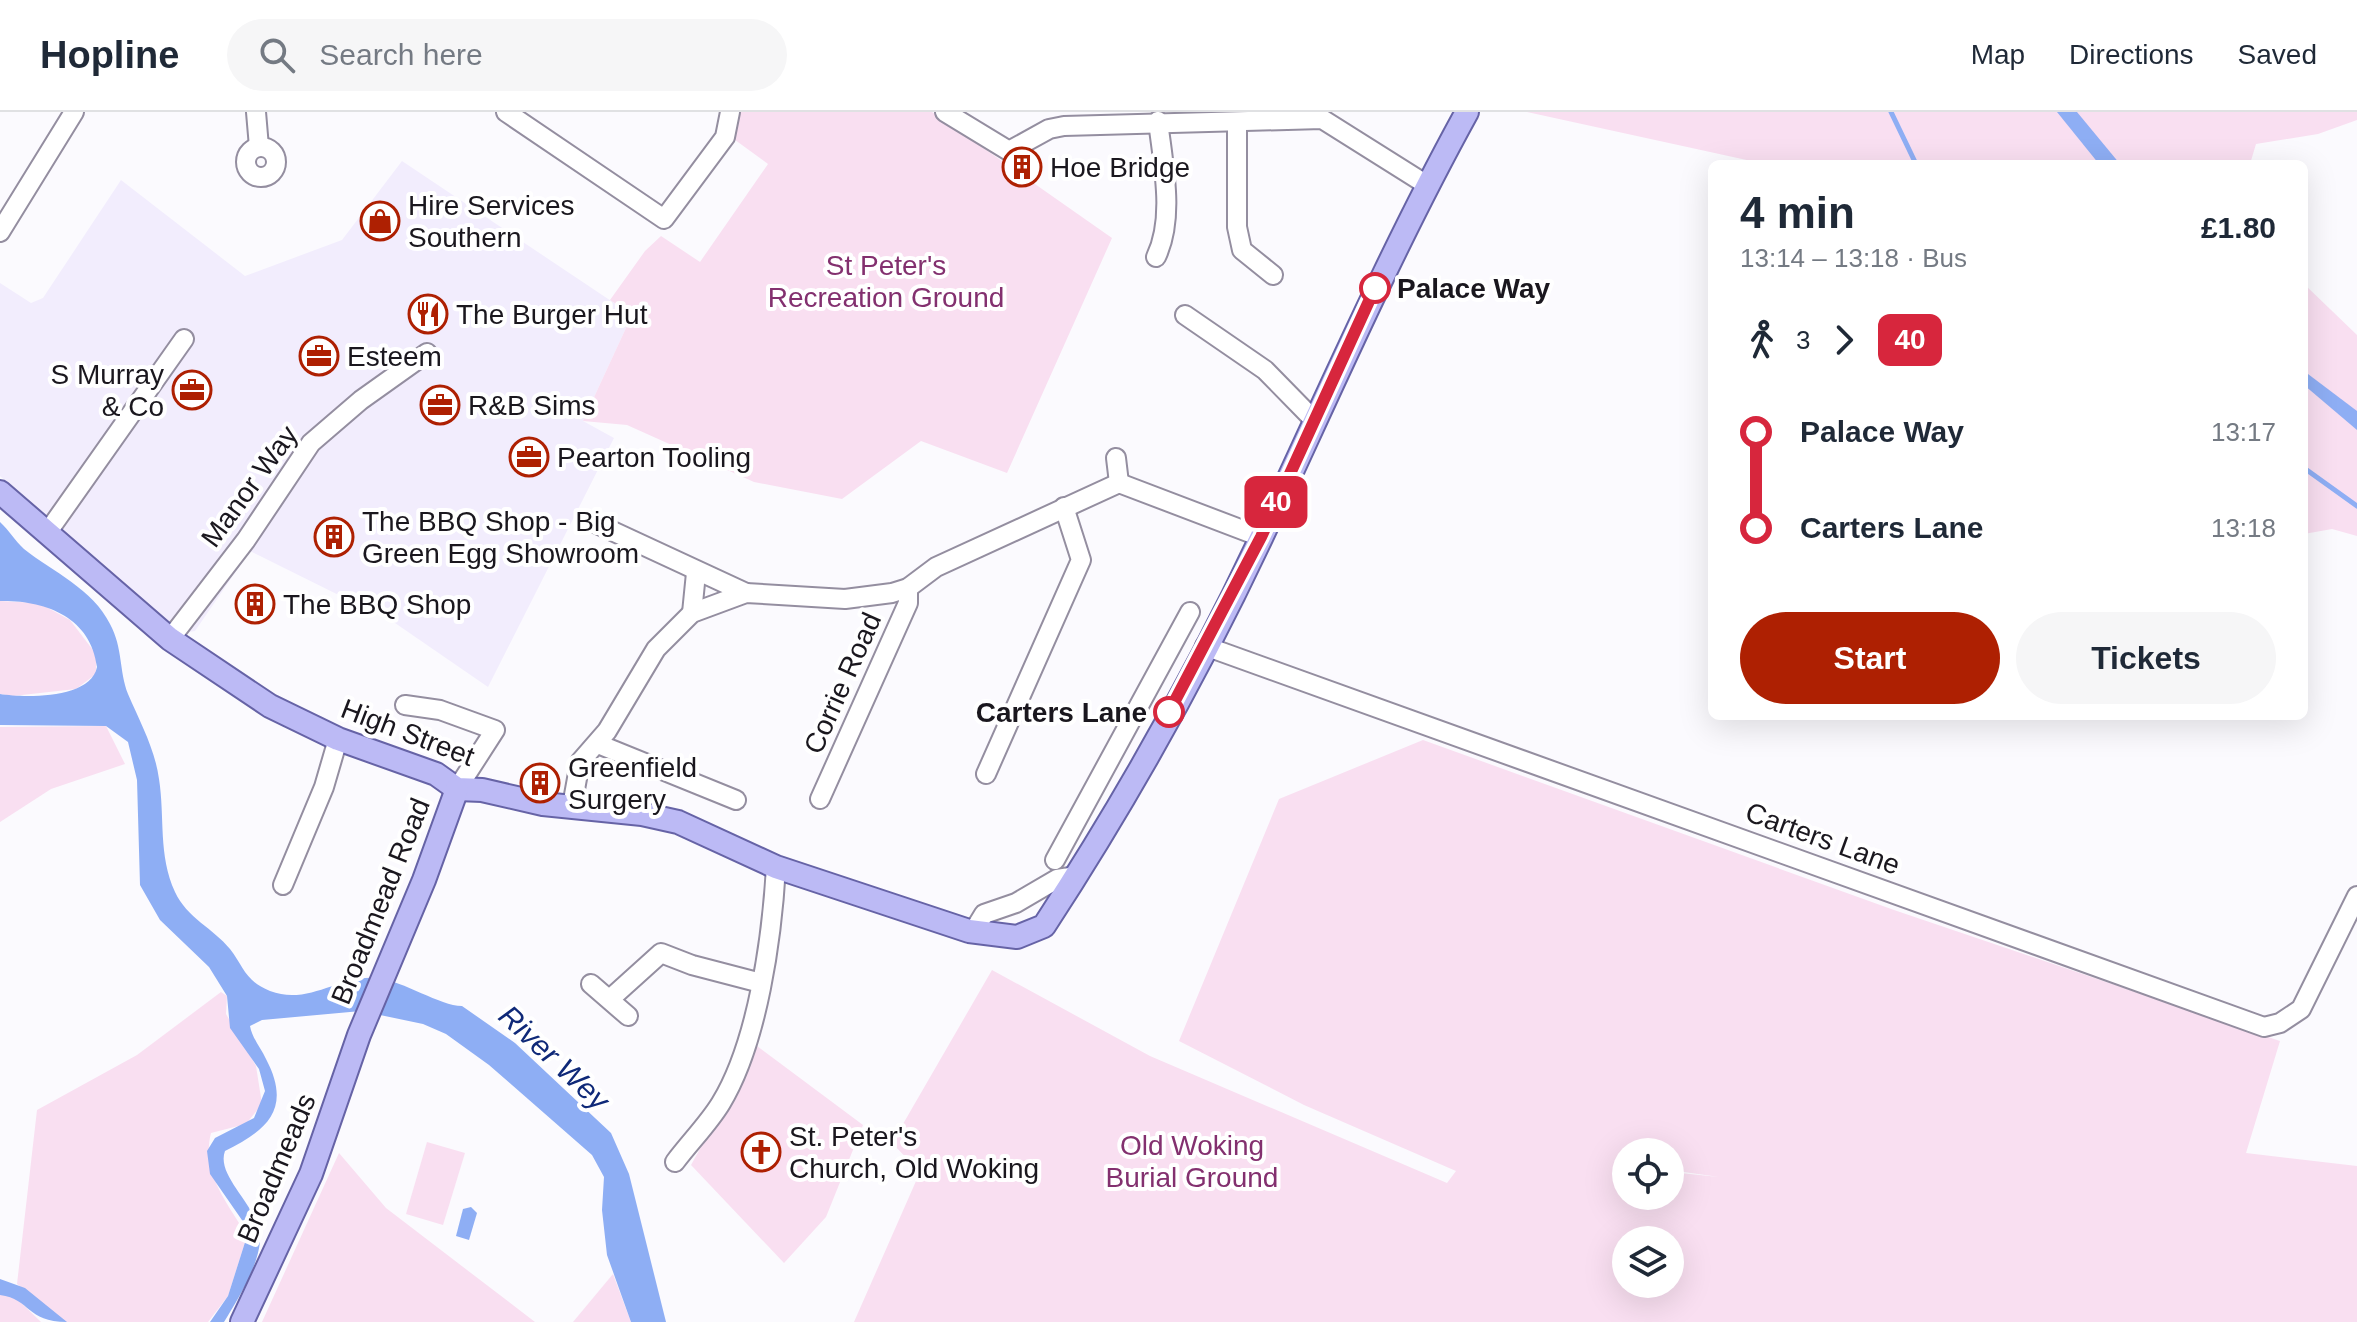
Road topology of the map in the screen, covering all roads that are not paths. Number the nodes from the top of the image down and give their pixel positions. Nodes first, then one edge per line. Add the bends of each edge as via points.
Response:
1 (74, 112) edge
2 (256, 112) edge
3 (506, 112) edge
4 (730, 112) edge
5 (945, 112) edge
6 (1467, 112) edge
7 (1323, 115) edge
8 (1199, 117) edge
9 (1158, 121) junction
10 (1237, 123) junction
11 (259, 147) dead end
12 (1427, 185) junction
13 (0, 232) edge
14 (1156, 257) dead end
15 (1273, 275) dead end
16 (1185, 315) dead end
17 (184, 339) dead end
18 (427, 353) dead end
19 (1313, 419) junction
20 (1116, 458) dead end
21 (1119, 483) junction
22 (0, 492) edge
23 (1064, 507) junction
24 (595, 523) dead end
25 (47, 533) junction
26 (1261, 537) junction
27 (696, 573) junction
28 (908, 588) junction
29 (746, 593) junction
30 (1190, 612) dead end
31 (692, 613) junction
32 (170, 639) junction
33 (1205, 646) junction
34 (405, 705) dead end
35 (1122, 738) junction
36 (338, 739) junction
37 (595, 747) junction
38 (1148, 752) junction
39 (986, 774) dead end
40 (457, 789) junction
41 (820, 799) dead end
42 (736, 800) dead end
43 (572, 806) junction
44 (1055, 860) dead end
45 (776, 867) junction
46 (1077, 876) junction
47 (283, 885) dead end
48 (2357, 896) edge
49 (984, 935) junction
50 (761, 983) junction
51 (591, 984) dead end
52 (610, 999) junction
53 (628, 1016) dead end
54 (359, 1035) joint
55 (675, 1162) dead end
56 (242, 1322) edge

1 - 13 street
2 - 11 street
3 - 4 street via 664,219 725,137
5 - 9 street via 1009,151 1049,129
6 - 12 main road
7 - 10 street
7 - 12 street
8 - 9 street
8 - 10 street
9 - 14 street via 1165,239
10 - 15 street via 1237,227 1242,250
12 - 19 main road
16 - 19 street via 1265,370
17 - 25 street
18 - 32 street, Manor Way via 311,443
19 - 26 main road
20 - 21 street
21 - 23 street
21 - 26 street
22 - 25 main road, High Street
23 - 28 street via 936,567
23 - 39 street via 1081,560
24 - 27 street
25 - 32 main road, High Street
26 - 33 main road
27 - 29 street
27 - 31 street
28 - 29 street via 845,599
28 - 41 street, Corrie Road via 908,603
29 - 31 street
30 - 35 street
31 - 37 street via 656,649
32 - 36 main road, High Street via 270,706
33 - 38 main road
33 - 48 street, Carters Lane via 2264,1027 2301,1009
34 - 40 street via 440,710 495,730
35 - 38 street
35 - 44 street
36 - 40 main road, High Street via 426,770
36 - 47 street via 324,787 286,854
37 - 42 street
37 - 43 street via 577,769
38 - 46 main road
40 - 43 main road, High Street
40 - 54 main road, Broadmead Road
43 - 45 main road, High Street via 678,822
45 - 49 main road, High Street
45 - 50 street
46 - 49 main road via 1044,926 1017,937
46 - 49 street via 1057,879 984,914
50 - 52 street via 661,953
50 - 55 street via 741,1058 722,1102
51 - 52 street
52 - 53 street
54 - 56 main road, Broadmeads via 311,1174

